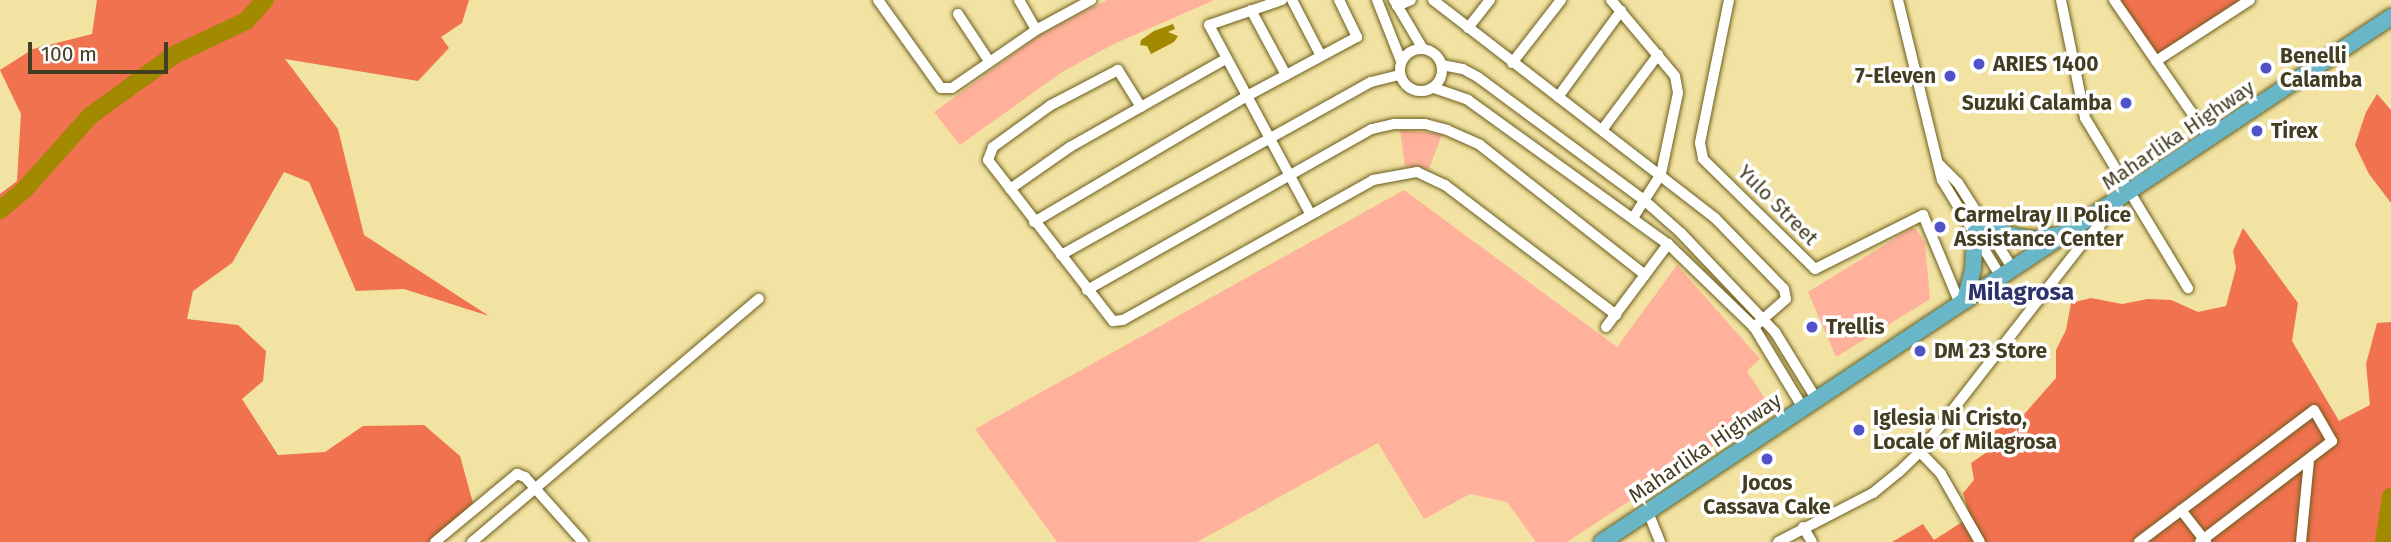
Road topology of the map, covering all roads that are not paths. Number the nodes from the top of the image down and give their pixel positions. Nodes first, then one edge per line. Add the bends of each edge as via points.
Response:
1 (1018, 0) edge
2 (1282, 0) edge
3 (1292, 0) edge
4 (1339, 0) edge
5 (1377, 0) edge
6 (1411, 0) edge
7 (1433, 0) edge
8 (1489, 0) edge
9 (1561, 0) edge
10 (1611, 0) edge
11 (1729, 0) edge
12 (1898, 0) edge
13 (2061, 0) edge
14 (2114, 0) edge
15 (2250, 0) edge
16 (883, 2) edge
17 (1084, 2) edge
18 (1395, 3) edge
19 (1251, 10) junction
20 (1621, 11) junction
21 (958, 14) dead end
22 (2391, 17) edge
23 (1468, 28) junction
24 (1036, 30) junction
25 (1423, 48) junction
26 (1658, 55) junction
27 (1321, 56) junction
28 (1227, 58) junction
29 (989, 61) junction
30 (1401, 61) junction
31 (2157, 61) junction
32 (1512, 63) junction
33 (1442, 65) junction
34 (1286, 75) junction
35 (1400, 75) junction
36 (1434, 88) junction
37 (1247, 96) junction
38 (1558, 97) junction
39 (1140, 107) junction
40 (1602, 130) junction
41 (1269, 137) junction
42 (2210, 139) junction
43 (1661, 174) junction
44 (1290, 175) junction
45 (1010, 190) junction
46 (2130, 191) junction
47 (1645, 201) junction
48 (1310, 213) junction
49 (1633, 218) junction
50 (1034, 222) junction
51 (1978, 227) junction
52 (2070, 232) junction
53 (1668, 244) junction
54 (1061, 254) junction
55 (2007, 273) junction
56 (1645, 275) junction
57 (2188, 288) dead end
58 (1087, 290) junction
59 (759, 299) dead end
60 (1962, 303) junction
61 (1616, 315) junction
62 (1765, 320) junction
63 (1606, 327) dead end
64 (1754, 327) junction
65 (1810, 404) junction
66 (1920, 452) junction
67 (2309, 461) junction
68 (534, 488) junction
69 (2181, 510) junction
70 (1648, 512) junction
71 (1803, 527) junction
72 (2204, 541) edge
73 (435, 542) edge
74 (472, 542) edge
75 (583, 542) edge
76 (1602, 542) edge
77 (1660, 542) edge
78 (1778, 542) edge
79 (1812, 542) edge
80 (1980, 542) edge
81 (2139, 542) edge
82 (2301, 542) edge

1 - 24 street
2 - 19 street
3 - 27 street
4 - 27 street via 1357,37
5 - 30 street
6 - 18 street
7 - 23 street
8 - 23 street
9 - 32 street
10 - 20 street
11 - 60 street, Yulo Street via 1700,143 1703,159 1815,269 1923,215
12 - 51 street via 1940,165 1958,183
13 - 46 street via 2085,118
14 - 31 street
15 - 31 street
16 - 29 street via 942,88 952,88
17 - 24 street
18 - 25 street
19 - 28 street via 1209,25
19 - 34 street
20 - 26 street
20 - 38 street
21 - 29 street
22 - 42 highway, Maharlika Highway
23 - 32 street
24 - 29 street
25 - 30 street via 1410,51
25 - 33 street via 1435,54
26 - 40 street
26 - 43 street via 1675,76 1678,93
27 - 34 street
28 - 37 street
28 - 39 street
30 - 35 street
31 - 42 street
32 - 38 street
33 - 36 street
33 - 47 street via 1479,78
34 - 37 street
35 - 36 street via 1408,87 1421,92
35 - 41 street via 1371,82
36 - 49 street via 1468,100
37 - 41 street
37 - 50 street
38 - 40 street
39 - 45 street via 1070,147
39 - 45 street via 1118,70 1051,104 993,147 988,160
40 - 43 street
41 - 44 street
41 - 54 street
42 - 46 highway, Maharlika Highway
43 - 47 street
43 - 62 street via 1715,218 1784,289 1786,299
44 - 48 street
44 - 56 street via 1372,129 1425,124 1447,130 1480,145 1521,175
44 - 58 street
45 - 50 street
46 - 52 highway, Maharlika Highway
46 - 57 street
46 - 66 street via 2038,299
47 - 49 street
47 - 62 street
48 - 58 street via 1123,320 1113,321
48 - 61 street via 1373,180 1417,172 1445,185
49 - 53 street
50 - 54 street
51 - 52 highway via 2027,238
51 - 55 street
51 - 60 highway via 1973,269
52 - 55 highway, Maharlika Highway
53 - 56 street
53 - 64 street
54 - 58 street
55 - 60 highway, Maharlika Highway
56 - 61 street
59 - 68 street
60 - 65 highway, Maharlika Highway
61 - 63 street
62 - 64 street
62 - 65 street via 1784,345
64 - 65 street
65 - 70 highway, Maharlika Highway
66 - 71 street via 1872,493
66 - 80 street via 1941,474
67 - 69 street via 2333,441 2314,410
67 - 72 street
67 - 82 street
68 - 73 street via 525,477 509,478
68 - 74 street
68 - 75 street
69 - 72 street
69 - 81 street
70 - 76 highway, Maharlika Highway
70 - 77 street
71 - 78 street
71 - 79 street

